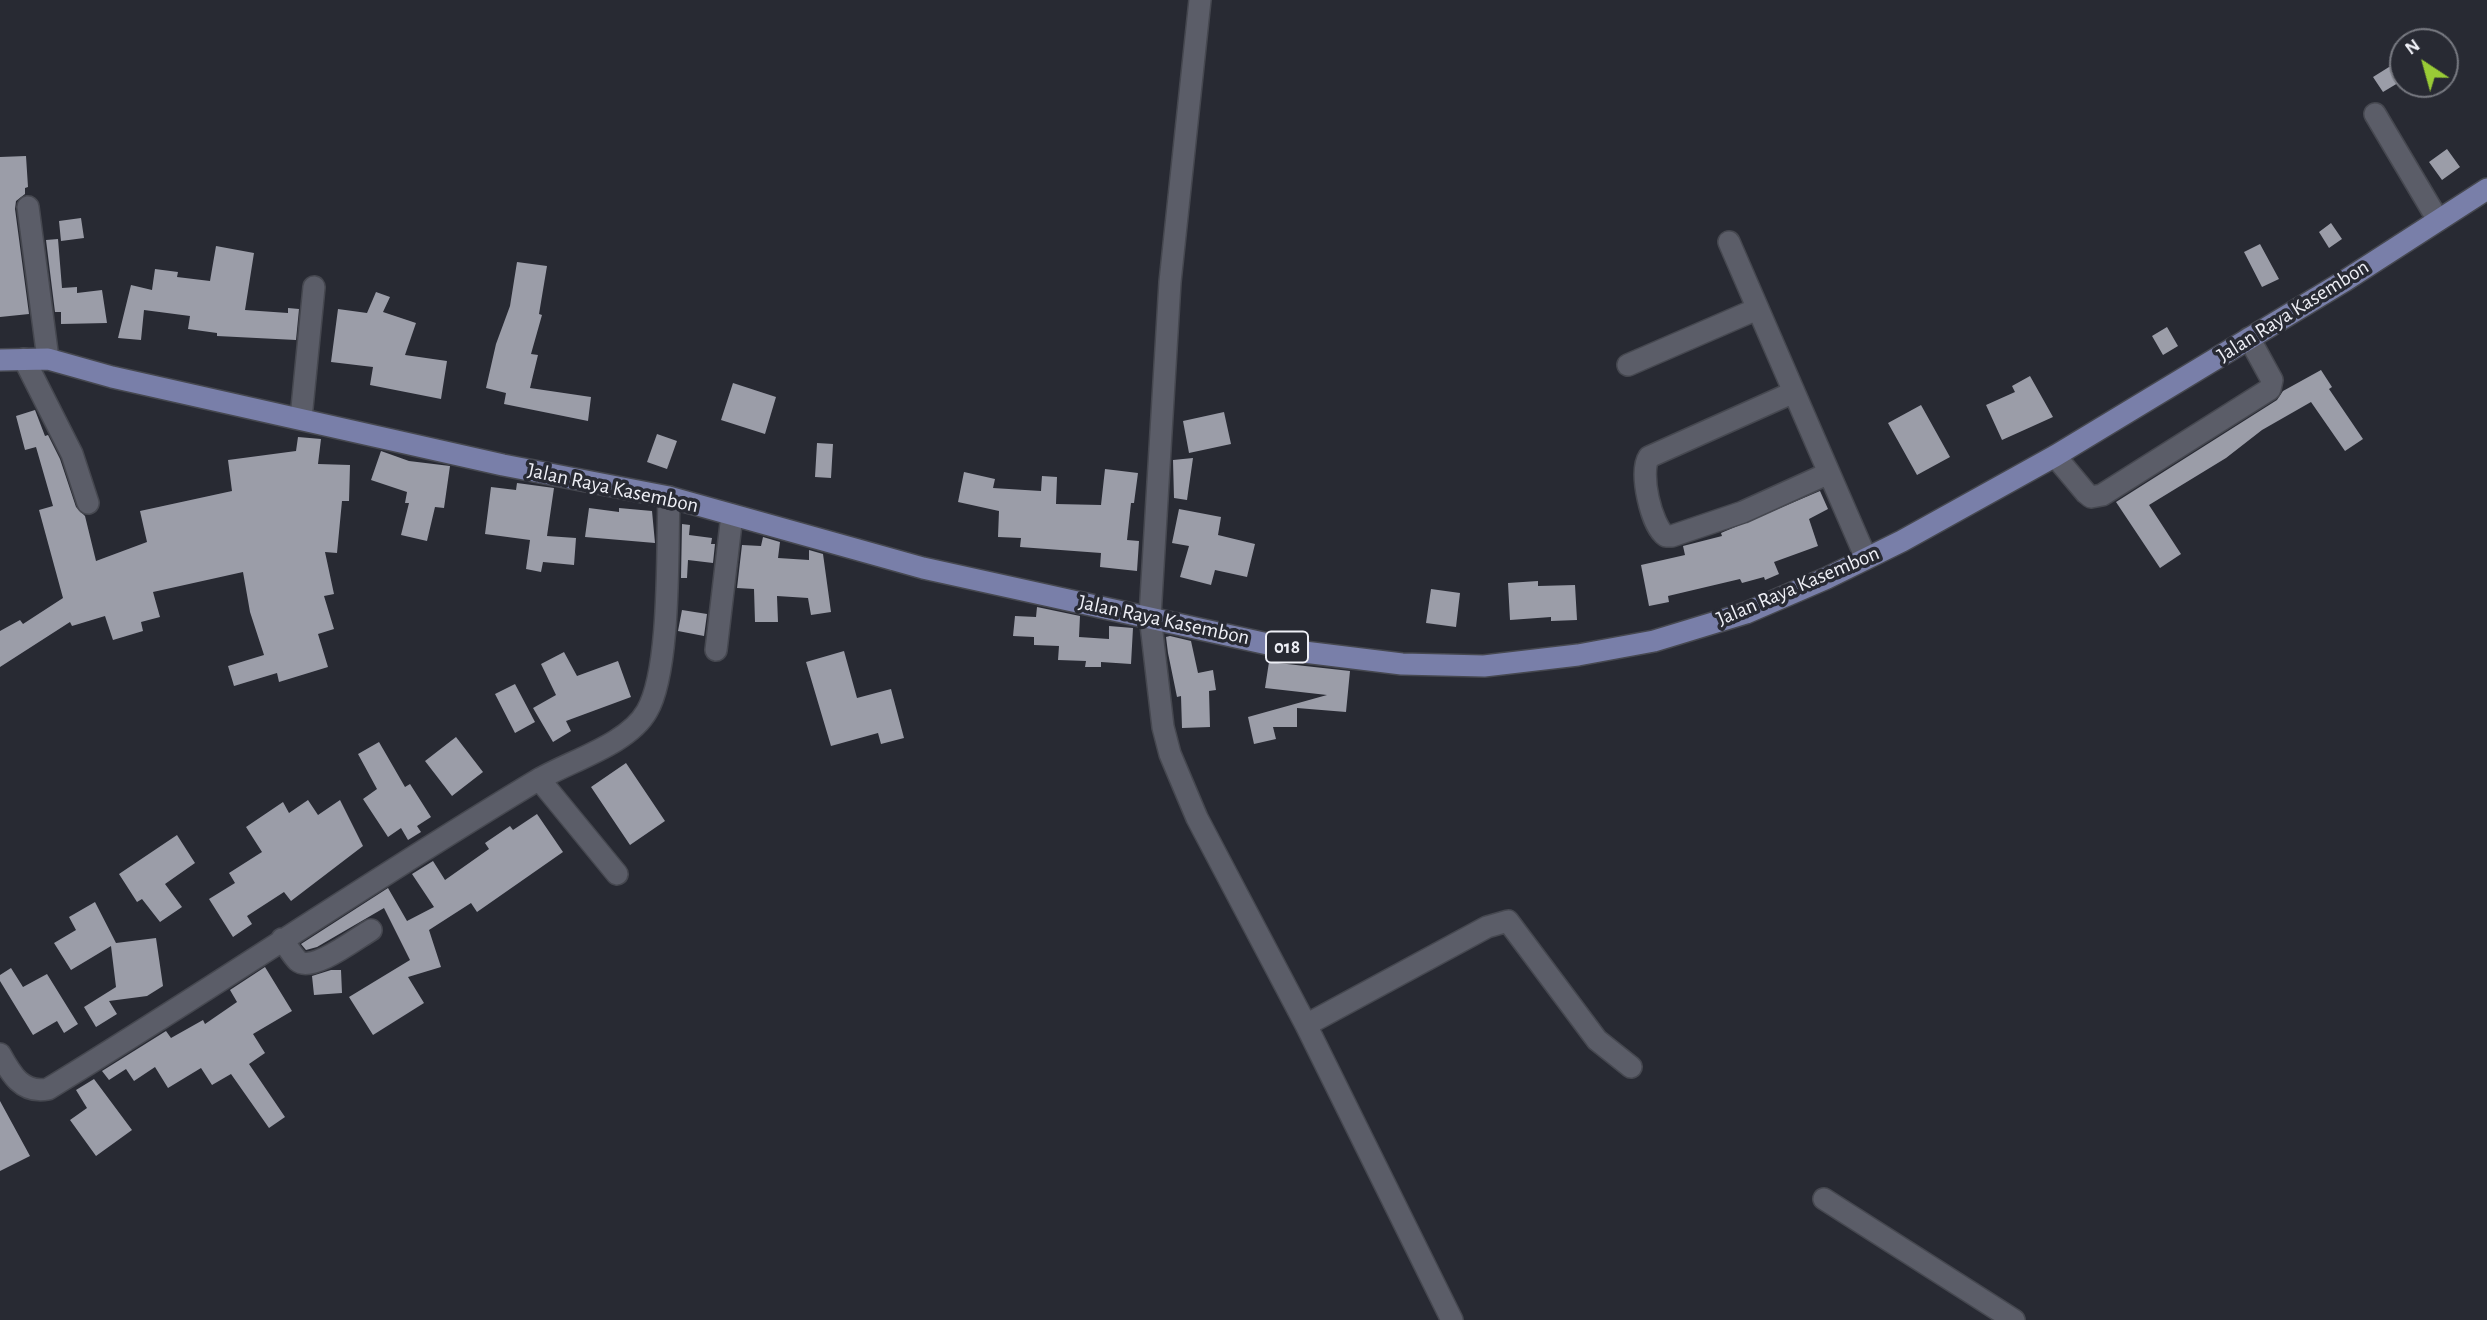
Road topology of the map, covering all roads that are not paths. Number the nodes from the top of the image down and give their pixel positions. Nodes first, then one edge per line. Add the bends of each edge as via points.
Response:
1 (1200, 0) edge
2 (2375, 114) dead end
3 (2487, 189) edge
4 (29, 207) dead end
5 (2438, 220) junction
6 (1729, 242) dead end
7 (314, 287) dead end
8 (1757, 309) junction
9 (2249, 338) junction
10 (24, 359) junction
11 (48, 359) junction
12 (0, 360) edge
13 (1628, 365) dead end
14 (1794, 392) junction
15 (301, 418) junction
16 (2055, 456) junction
17 (1829, 473) junction
18 (669, 497) junction
19 (88, 503) dead end
20 (732, 515) junction
21 (1866, 558) junction
22 (1150, 617) junction
23 (716, 650) dead end
24 (540, 779) junction
25 (617, 874) dead end
26 (371, 930) dead end
27 (282, 939) junction
28 (1306, 1025) junction
29 (0, 1054) edge
30 (1632, 1067) dead end
31 (1824, 1199) dead end
32 (1452, 1320) edge
33 (2014, 1320) edge

1 - 22 street via 1170,282
2 - 5 street
3 - 5 main road, Jalan Raya Kasembon / 018
4 - 11 street
5 - 9 main road, Jalan Raya Kasembon / 018
6 - 8 street
7 - 15 street
8 - 13 street
8 - 14 street
9 - 16 main road, Jalan Raya Kasembon / 018
9 - 16 street via 2272,380 2270,389 2102,495 2086,493
10 - 11 main road, Jalan Raya Kasembon / 018
10 - 12 main road, Jalan Raya Kasembon / 018
10 - 19 street via 72,454
11 - 15 main road, Jalan Raya Kasembon / 018
14 - 17 street
14 - 17 street via 1649,457 1643,470 1656,527 1672,537 1743,512
15 - 18 main road, Jalan Raya Kasembon / 018 via 503,465
16 - 21 main road, Jalan Raya Kasembon / 018
17 - 21 street
18 - 20 main road, Jalan Raya Kasembon / 018
18 - 24 street via 664,615 653,699 639,723 624,735
20 - 22 main road, Jalan Raya Kasembon / 018 via 923,568
20 - 23 street
21 - 22 main road, Jalan Raya Kasembon / 018 via 1746,613 1698,629 1578,655 1484,666 1357,660
22 - 28 street via 1163,727 1174,765 1196,818
24 - 25 street
24 - 27 street
26 - 27 street via 308,965 299,962
27 - 29 street via 191,1002 48,1089 36,1091 17,1081
28 - 30 street via 1487,927 1508,921 1597,1040
28 - 32 street
31 - 33 street

